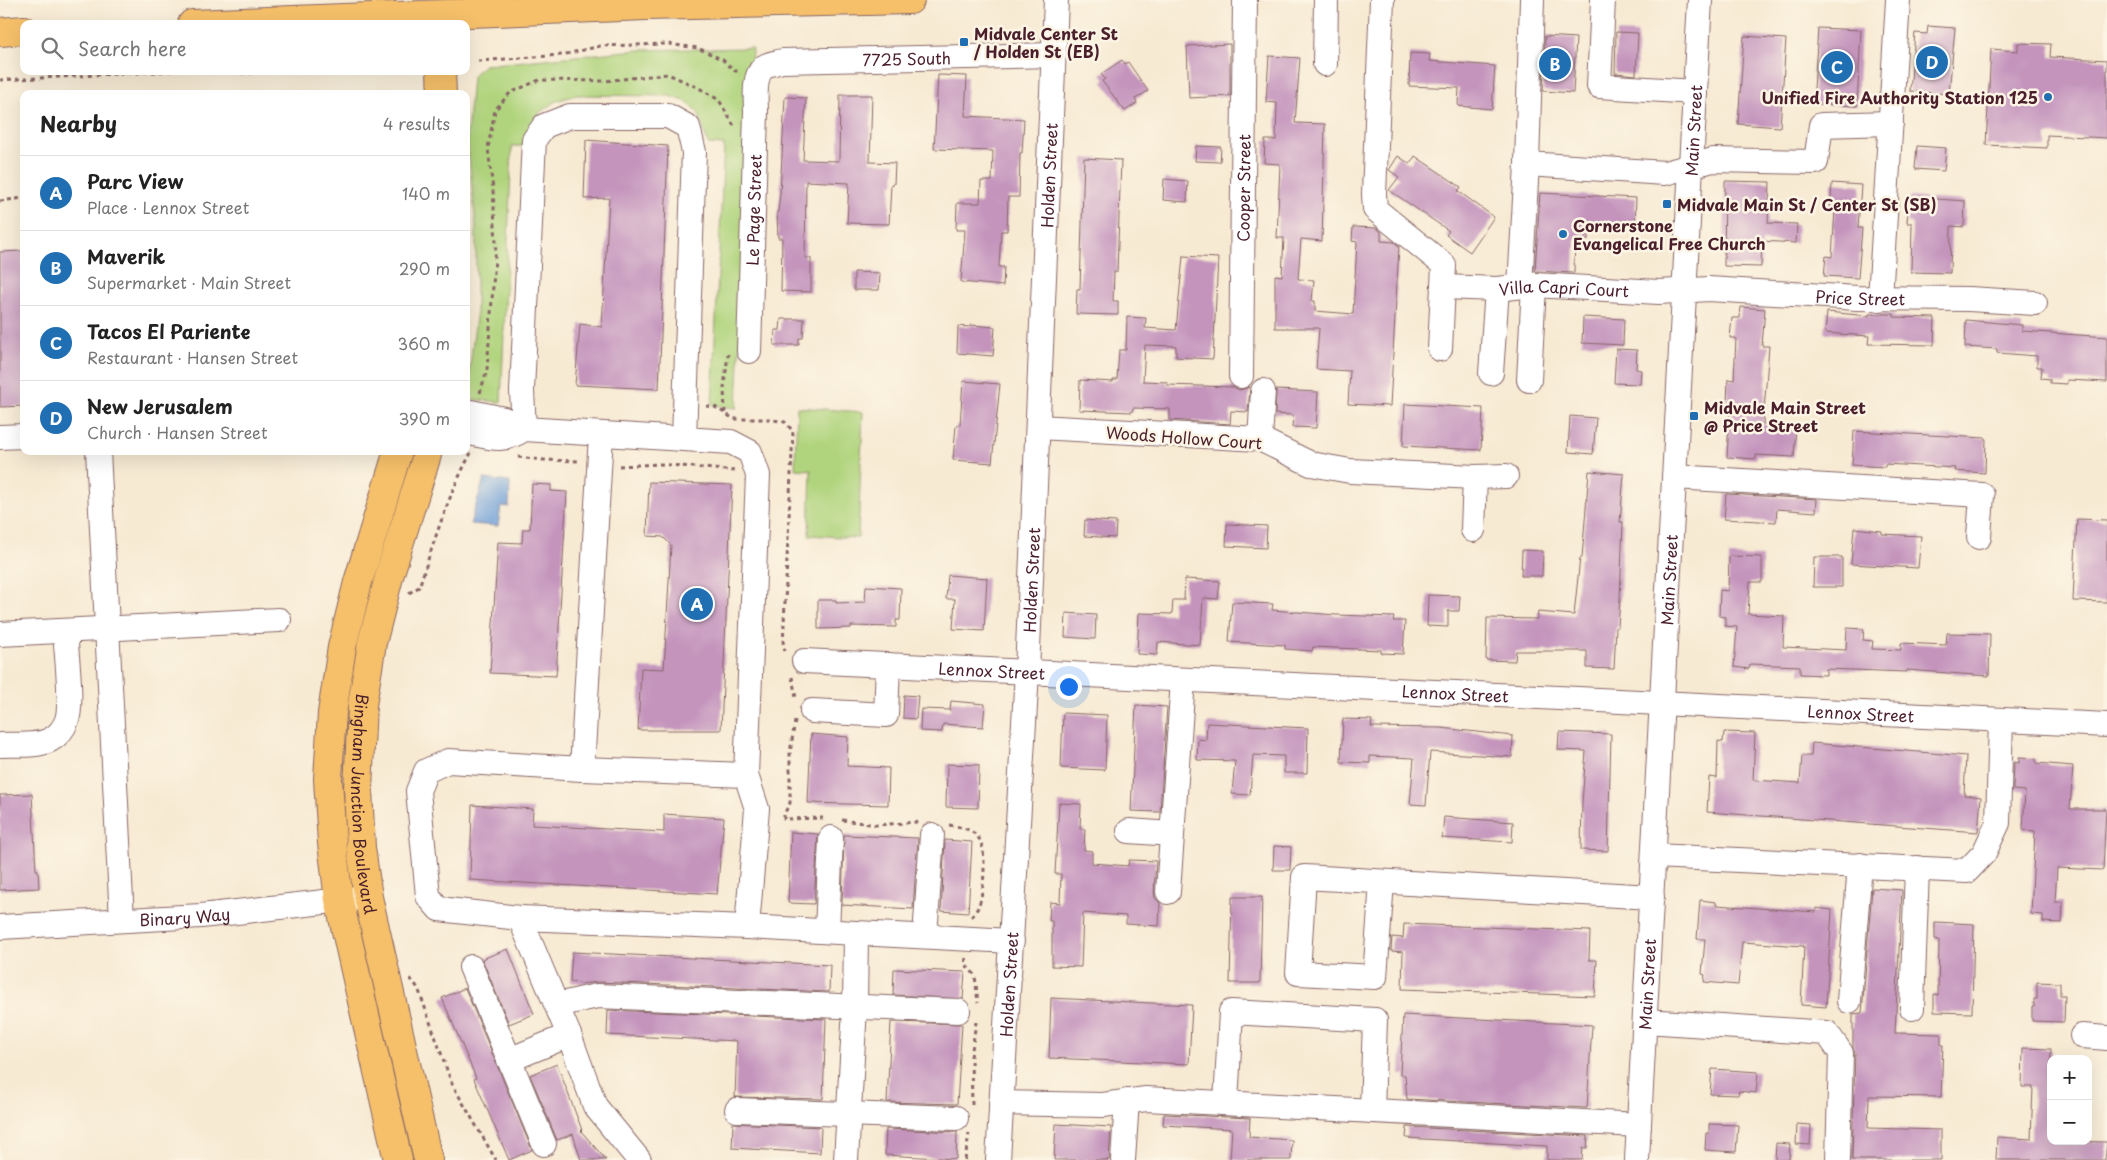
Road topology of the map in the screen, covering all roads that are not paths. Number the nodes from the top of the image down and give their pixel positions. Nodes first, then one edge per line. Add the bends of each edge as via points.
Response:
1 (910, 0) edge
2 (1056, 0) edge
3 (1245, 0) edge
4 (1326, 0) edge
5 (1382, 0) edge
6 (1532, 0) edge
7 (1603, 0) edge
8 (1700, 0) edge
9 (1898, 0) edge
10 (755, 1) edge
11 (440, 13) edge
12 (282, 20) edge
13 (20, 30) edge
14 (0, 32) edge
15 (1054, 55) junction
16 (1325, 64) dead end
17 (761, 69) joint
18 (442, 75) edge
19 (442, 90) edge
20 (1695, 92) junction
21 (1891, 124) junction
22 (1527, 164) junction
23 (1691, 167) junction
24 (1527, 286) junction
25 (1443, 287) junction
26 (1497, 289) junction
27 (1684, 292) junction
28 (1880, 299) junction
29 (2035, 303) dead end
30 (1440, 349) dead end
31 (738, 350) road end
32 (1491, 373) dead end
33 (1241, 376) dead end
34 (1529, 380) dead end
35 (1263, 392) dead end
36 (472, 404) edge
37 (1038, 427) junction
38 (524, 429) junction
39 (601, 435) junction
40 (20, 436) edge
41 (0, 437) edge
42 (684, 439) junction
43 (1260, 440) junction
44 (470, 441) edge
45 (98, 455) edge
46 (397, 455) edge
47 (427, 455) edge
48 (1506, 476) dead end
49 (1475, 477) junction
50 (1674, 477) junction
51 (1473, 530) dead end
52 (1979, 537) dead end
53 (280, 620) dead end
54 (107, 629) junction
55 (65, 631) junction
56 (0, 634) edge
57 (793, 661) road end
58 (888, 665) junction
59 (1027, 672) junction
60 (1183, 680) junction
61 (1662, 703) junction
62 (801, 709) road end
63 (2001, 720) junction
64 (2107, 725) edge
65 (0, 745) edge
66 (582, 769) junction
67 (746, 775) junction
68 (831, 825) road end
69 (933, 827) road end
70 (1129, 830) dead end
71 (1172, 834) junction
72 (1654, 856) junction
73 (1860, 865) junction
74 (1918, 868) junction
75 (1382, 882) junction
76 (1168, 892) dead end
77 (368, 897) junction
78 (1652, 897) junction
79 (339, 900) junction
80 (520, 918) junction
81 (122, 920) junction
82 (0, 927) edge
83 (747, 927) junction
84 (827, 931) junction
85 (856, 933) junction
86 (926, 936) junction
87 (1012, 941) junction
88 (471, 967) dead end
89 (1849, 1001) dead end
90 (557, 1005) junction
91 (855, 1008) junction
92 (1912, 1008) dead end
93 (971, 1011) road end
94 (1645, 1021) junction
95 (569, 1035) junction
96 (2082, 1036) dead end
97 (2107, 1038) edge
98 (509, 1060) junction
99 (1127, 1102) junction
100 (1001, 1103) junction
101 (1226, 1103) junction
102 (738, 1110) dead end
103 (1372, 1111) junction
104 (849, 1115) junction
105 (966, 1118) road end
106 (1639, 1125) junction
107 (544, 1144) dead end
108 (398, 1160) edge
109 (428, 1160) edge
110 (639, 1160) edge
111 (846, 1160) edge
112 (998, 1160) edge
113 (1123, 1160) edge
114 (1637, 1160) edge
115 (1838, 1160) edge

1 - 10 main road
2 - 15 street, Holden Street
3 - 33 street, Cooper Street
4 - 16 street
5 - 25 street via 1375,210 1444,265
6 - 22 street
7 - 20 street via 1598,86
8 - 20 street, Main Street
9 - 21 street
10 - 11 main road
11 - 12 main road
13 - 14 main road
15 - 17 street, 7725 South via 782,61
15 - 37 street, Holden Street
17 - 31 street, Le Page Street via 757,79
18 - 19 main road
20 - 23 street, Main Street
21 - 23 street via 1821,125 1816,162 1714,160
21 - 28 street
22 - 23 street via 1666,173
22 - 24 street
23 - 27 street, Main Street
24 - 26 street, Villa Capri Court
24 - 27 street, Villa Capri Court
24 - 34 street
25 - 26 street, Villa Capri Court
25 - 30 street
26 - 32 street
27 - 28 street, Price Street via 1709,289
27 - 50 street, Main Street
28 - 29 street, Price Street
35 - 43 street
36 - 38 street
37 - 43 street, Woods Hollow Court
37 - 59 street, Holden Street
38 - 39 street
38 - 42 street via 522,391 534,140 544,126 570,116 668,116 688,127 694,152
38 - 44 street via 501,439
39 - 42 street
39 - 66 street
40 - 41 street
42 - 67 street via 731,442 750,452 758,475
43 - 49 street, Woods Hollow Court via 1311,464 1330,468
45 - 54 street
46 - 79 main road, Bingham Junction Boulevard via 349,614 336,680 328,779
47 - 77 main road, Bingham Junction Boulevard via 380,610 366,674 358,789
48 - 49 street, Woods Hollow Court
49 - 51 street
50 - 52 street via 1982,495
50 - 61 street, Main Street
53 - 54 street
54 - 55 street
54 - 81 street
55 - 56 street
55 - 65 street via 69,705 63,729 57,736 41,743
57 - 58 street, Lennox Street
58 - 59 street, Lennox Street
58 - 62 street via 886,715
59 - 60 street, Lennox Street
59 - 87 street, Holden Street
60 - 61 street, Lennox Street
60 - 71 street
61 - 63 street, Lennox Street
61 - 72 street, Main Street
63 - 64 street, Lennox Street
63 - 74 street via 1998,822 1984,853 1968,870
66 - 67 street
66 - 80 street via 448,761 426,772 418,790 428,896 439,909
67 - 83 street via 757,809
68 - 84 street
69 - 86 street
70 - 71 street
71 - 76 street
72 - 73 street
72 - 78 street, Main Street
73 - 74 street
73 - 89 street
74 - 92 street
75 - 75 street via 1304,877 1298,973 1375,978
75 - 78 street
77 - 79 street, Binary Way
77 - 109 main road, Bingham Junction Boulevard
78 - 94 street, Main Street
79 - 81 street, Binary Way via 201,916
79 - 108 main road, Bingham Junction Boulevard
80 - 83 street
80 - 90 street
81 - 82 street, Binary Way
83 - 84 street
84 - 85 street
85 - 86 street
85 - 91 street
86 - 87 street
87 - 100 street, Holden Street
88 - 98 street
90 - 91 street via 596,996
90 - 95 street
91 - 93 street
91 - 104 street
94 - 106 street, Main Street
94 - 115 street via 1827,1033 1841,1053
95 - 98 street
95 - 110 street via 595,1106
96 - 97 street
98 - 107 street
99 - 100 street via 1102,1105
99 - 101 street via 1146,1099
99 - 113 street
100 - 112 street, Holden Street
101 - 103 street
101 - 103 street via 1231,1012 1375,1020
102 - 104 street
103 - 106 street
104 - 105 street
104 - 111 street
106 - 114 street, Main Street

